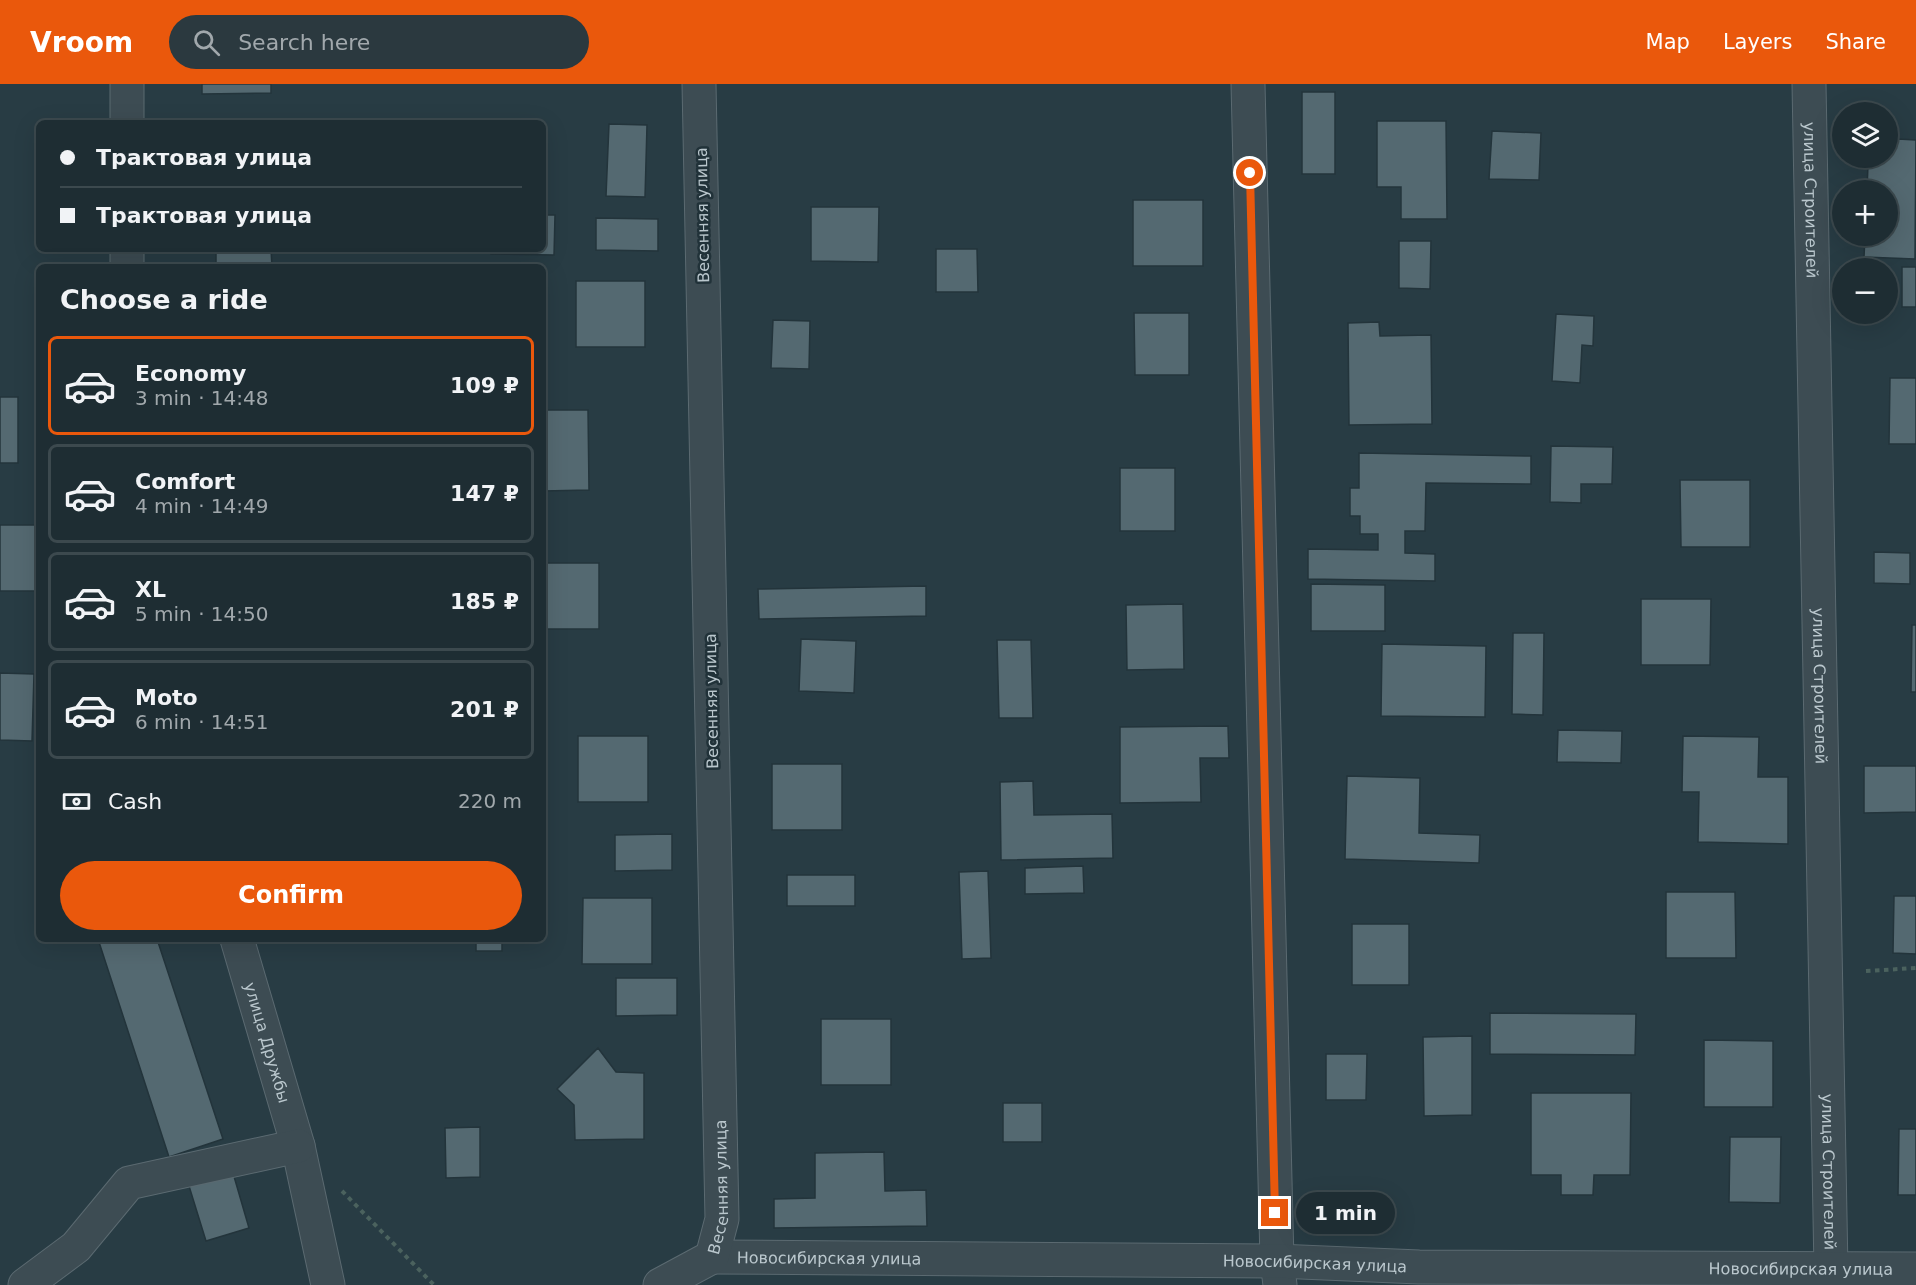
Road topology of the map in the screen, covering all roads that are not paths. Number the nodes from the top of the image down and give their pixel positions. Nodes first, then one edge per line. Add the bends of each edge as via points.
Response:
1 (127, 84) edge
2 (699, 84) edge
3 (1248, 84) edge
4 (1809, 84) edge
5 (127, 120) edge
6 (238, 942) edge
7 (298, 1146) junction
8 (712, 1257) junction
9 (1916, 1269) edge
10 (1278, 1273) edge
11 (1833, 1277) edge
12 (25, 1285) edge
13 (328, 1285) edge
14 (660, 1285) edge

1 - 5 street
2 - 8 street, Весенняя улица via 722,1220
3 - 10 street
4 - 11 street, улица Строителей
6 - 7 street, улица Дружбы
7 - 12 street via 129,1184 76,1247
7 - 13 street, улица Дружбы
8 - 10 street, Новосибирская улица
8 - 14 street, Весенняя улица
9 - 11 street, Новосибирская улица
10 - 11 street, Новосибирская улица via 1419,1267

